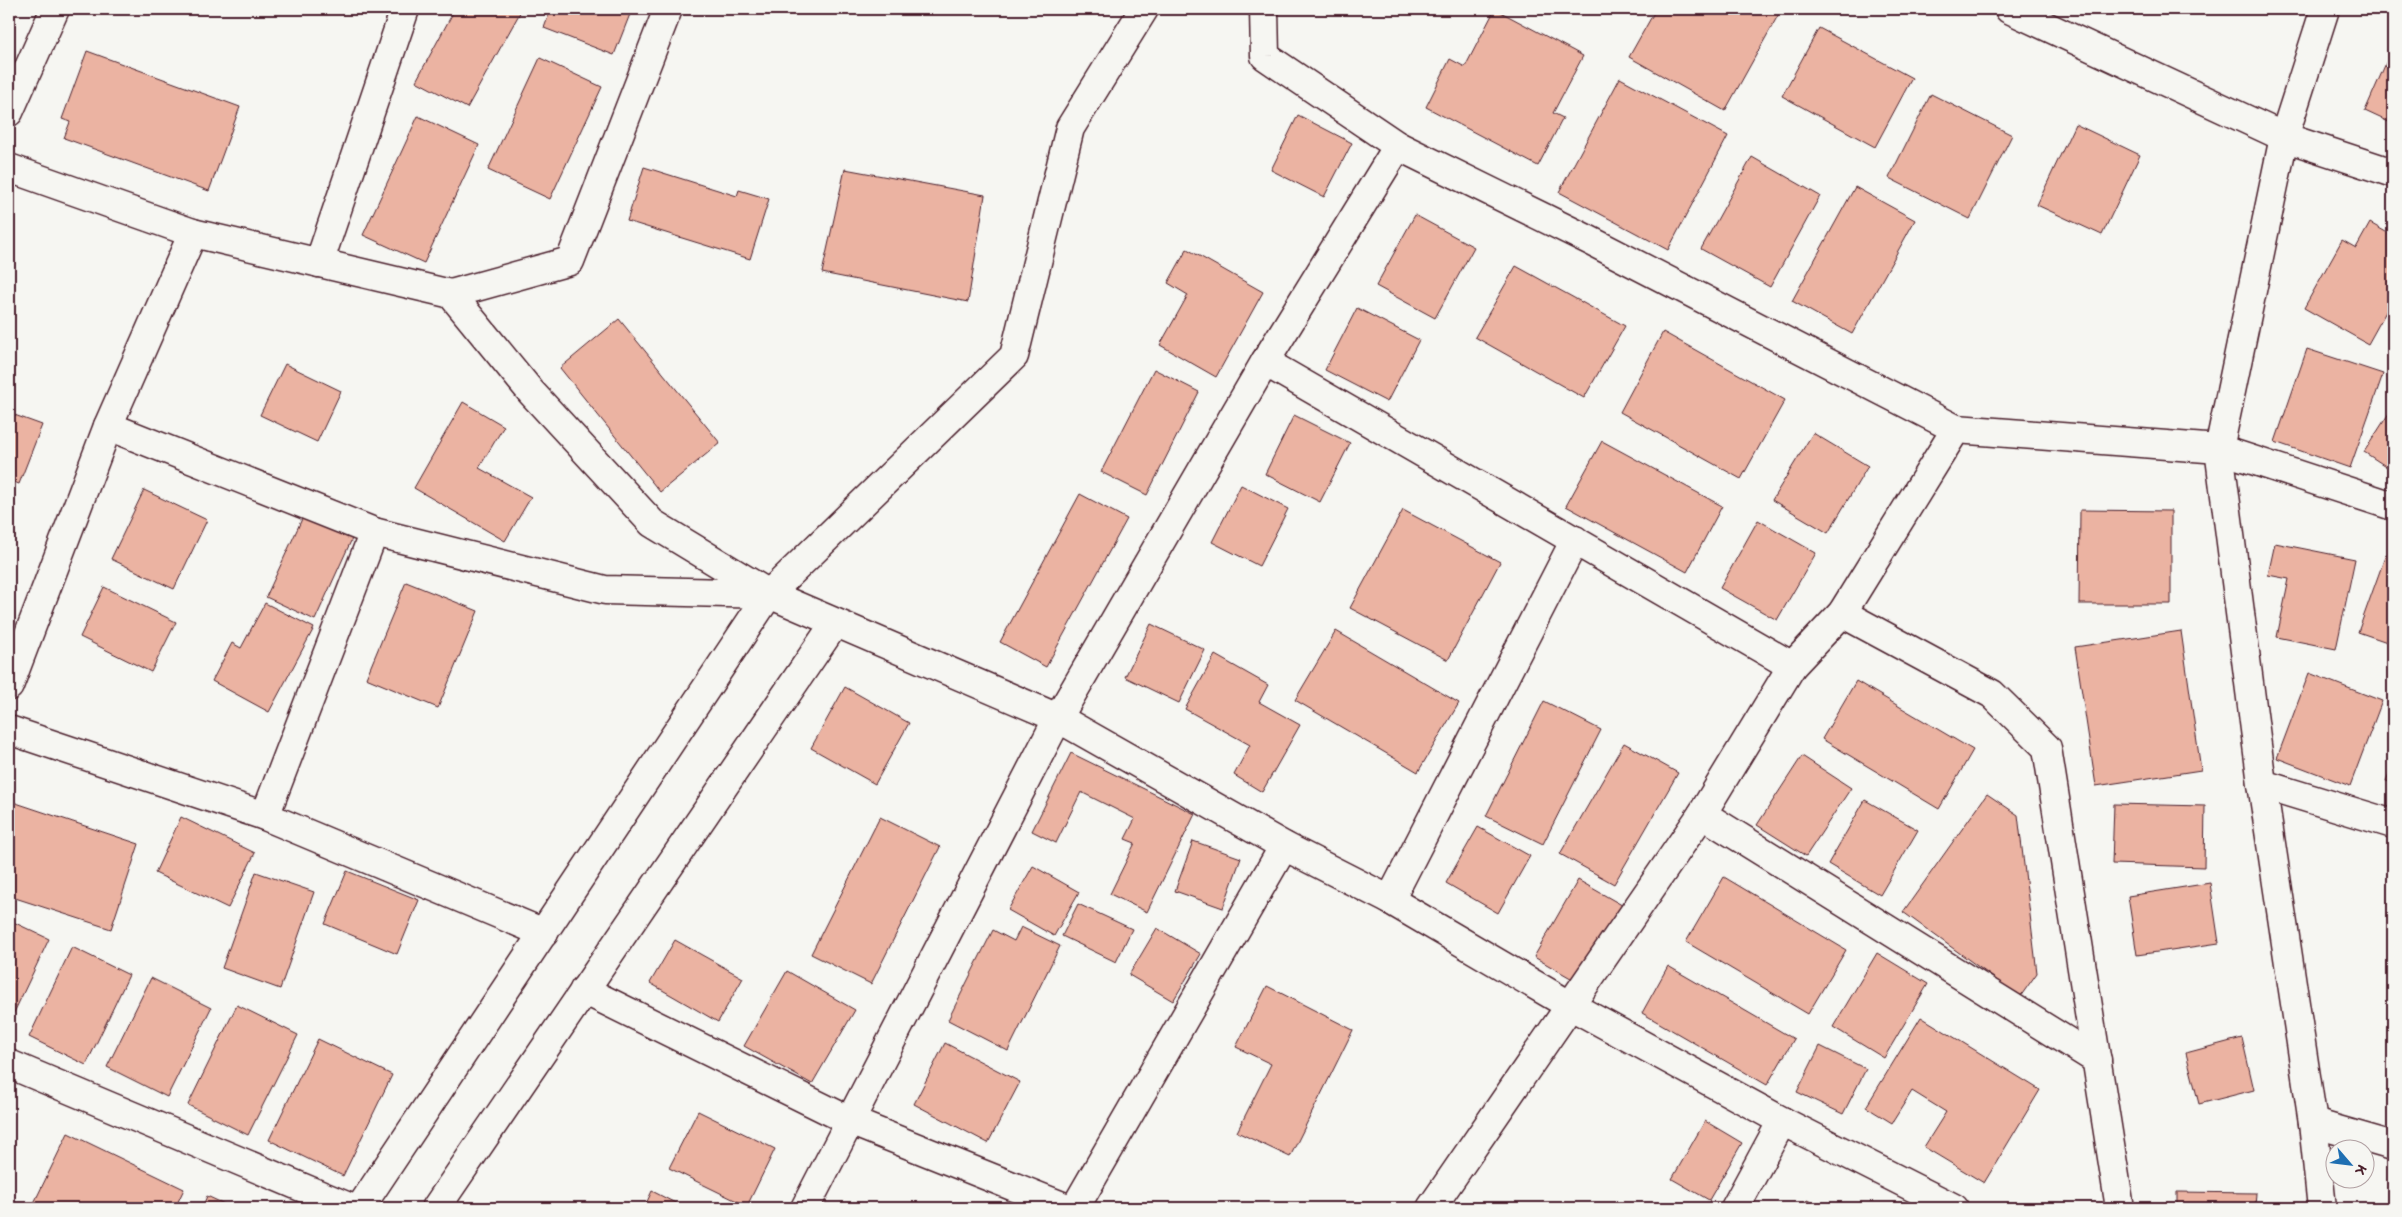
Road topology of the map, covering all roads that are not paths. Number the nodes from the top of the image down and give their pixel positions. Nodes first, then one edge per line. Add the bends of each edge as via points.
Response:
1 (55, 9) edge
2 (405, 9) edge
3 (668, 9) edge
4 (1144, 9) edge
5 (1264, 9) edge
6 (2009, 9) edge
7 (2325, 9) edge
8 (9, 112) edge
9 (2284, 137) junction
10 (1398, 146) junction
11 (9, 168) edge
12 (2393, 173) edge
13 (193, 233) junction
14 (319, 263) junction
15 (451, 294) junction
16 (1265, 362) junction
17 (108, 426) junction
18 (1956, 430) junction
19 (2219, 449) junction
20 (2393, 506) edge
21 (374, 532) junction
22 (1575, 540) junction
23 (769, 594) junction
24 (1842, 612) junction
25 (835, 622) junction
26 (17, 642) edge
27 (1792, 666) junction
28 (9, 686) edge
29 (1058, 718) junction
30 (9, 730) edge
31 (2262, 784) junction
32 (1702, 814) junction
33 (264, 816) junction
34 (2393, 824) edge
35 (1284, 846) junction
36 (1390, 900) junction
37 (544, 933) junction
38 (584, 990) junction
39 (1571, 1006) junction
40 (2097, 1060) junction
41 (9, 1064) edge
42 (850, 1121) junction
43 (1782, 1121) junction
44 (2313, 1122) junction
45 (2393, 1146) edge
46 (351, 1208) edge
47 (360, 1208) edge
48 (436, 1208) edge
49 (805, 1208) edge
50 (1067, 1208) edge
51 (1076, 1208) edge
52 (1431, 1208) edge
53 (1735, 1208) edge
54 (1954, 1208) edge
55 (2120, 1208) edge
56 (2322, 1208) edge

1 - 8 street
2 - 14 street
3 - 15 street via 570,261
4 - 23 street via 1070,128 1014,356
5 - 10 street via 1265,56
6 - 9 street
7 - 9 street
9 - 12 street
9 - 19 street
10 - 16 street
10 - 18 street via 1590,240
11 - 13 street
13 - 14 street
13 - 17 street
14 - 15 street
15 - 23 street via 531,392 652,523
16 - 22 street
16 - 29 street
17 - 21 street
17 - 26 street
18 - 19 street
18 - 24 street
19 - 20 street
19 - 31 street
21 - 23 street via 605,590
21 - 33 street
22 - 27 street
22 - 36 street
23 - 25 street
23 - 37 street
24 - 27 street
24 - 40 street via 1992,694 2047,748
25 - 29 street
25 - 38 street
26 - 28 street
27 - 32 street
29 - 35 street
29 - 42 street
30 - 33 street
31 - 34 street
31 - 44 street
32 - 39 street
32 - 40 street
33 - 37 street
35 - 36 street
35 - 51 street
36 - 39 street
37 - 47 street
38 - 42 street
38 - 48 street
39 - 43 street
39 - 52 street
40 - 55 street
41 - 46 street
42 - 49 street
42 - 50 street
43 - 53 street
43 - 54 street
44 - 45 street
44 - 56 street

